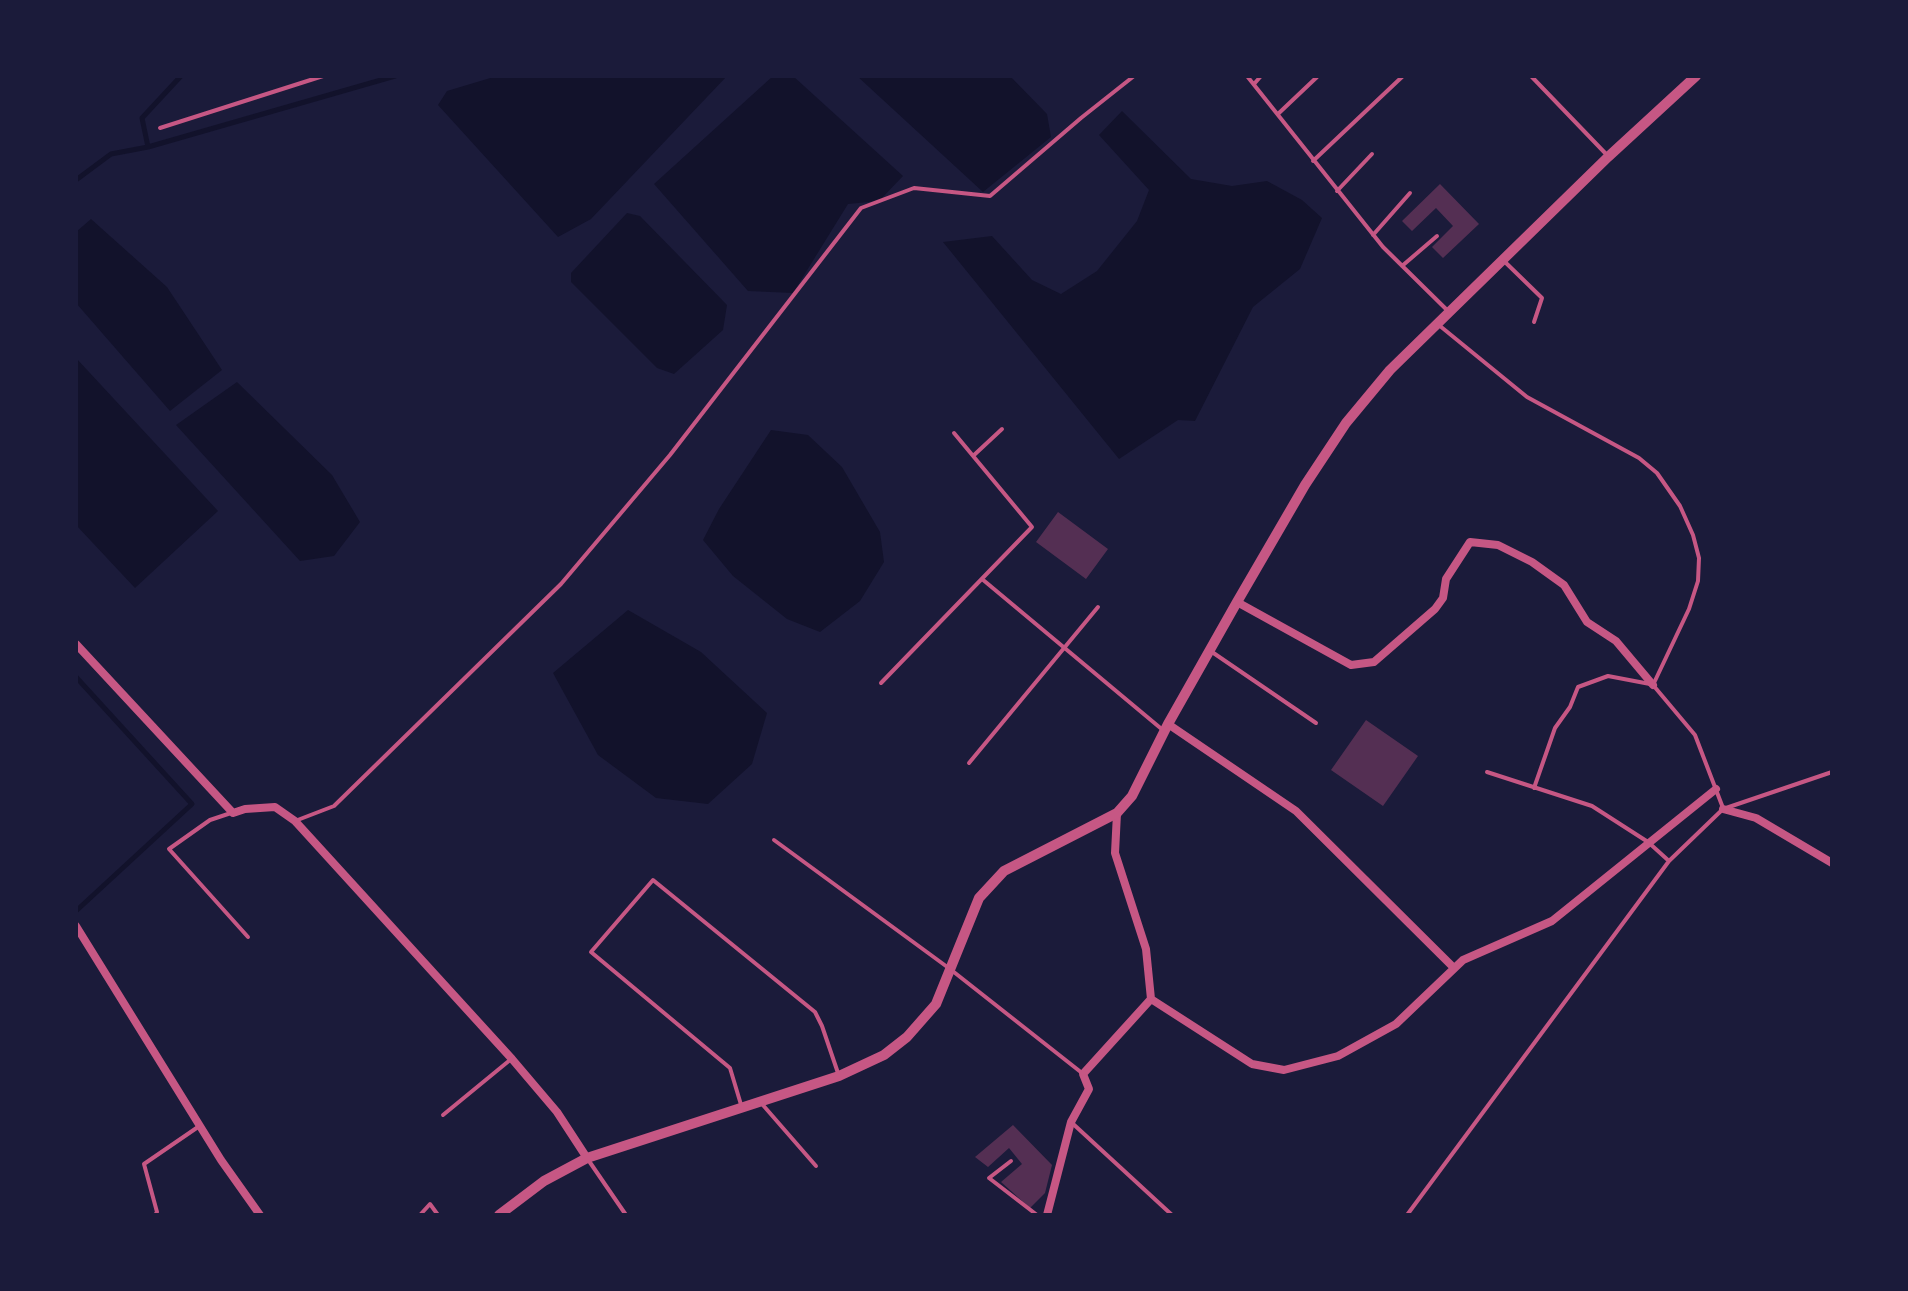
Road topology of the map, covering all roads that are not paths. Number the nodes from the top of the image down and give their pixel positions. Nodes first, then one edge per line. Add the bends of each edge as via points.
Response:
1 (323, 76) edge
2 (1134, 76) edge
3 (1247, 76) edge
4 (1261, 76) edge
5 (1403, 76) edge
6 (1531, 76) edge
7 (1696, 76) edge
8 (1317, 77) edge
9 (1254, 84) junction
10 (1279, 113) junction
11 (160, 128) dead end
12 (1372, 154) dead end
13 (1608, 157) junction
14 (1313, 161) junction
15 (1337, 191) junction
16 (1410, 193) dead end
17 (1373, 235) junction
18 (1437, 236) dead end
19 (1504, 260) junction
20 (1402, 266) junction
21 (1450, 313) junction
22 (1534, 322) dead end
23 (1438, 324) junction
24 (1002, 429) dead end
25 (954, 433) dead end
26 (973, 456) junction
27 (982, 579) junction
28 (1237, 602) junction
29 (1098, 607) dead end
30 (76, 644) edge
31 (1066, 649) junction
32 (1210, 650) junction
33 (881, 683) dead end
34 (1653, 685) junction
35 (1316, 723) dead end
36 (1166, 728) junction
37 (969, 763) dead end
38 (1487, 772) dead end
39 (1832, 772) edge
40 (1534, 788) junction
41 (1716, 789) junction
42 (1723, 809) junction
43 (233, 813) junction
44 (1117, 813) junction
45 (295, 821) junction
46 (774, 840) dead end
47 (1648, 842) junction
48 (1669, 861) junction
49 (1832, 863) edge
50 (76, 926) edge
51 (248, 937) dead end
52 (1454, 968) junction
53 (950, 969) junction
54 (1151, 999) junction
55 (512, 1059) junction
56 (1083, 1074) junction
57 (839, 1076) junction
58 (759, 1101) junction
59 (743, 1109) junction
60 (443, 1115) dead end
61 (1071, 1122) junction
62 (200, 1126) junction
63 (587, 1158) junction
64 (1011, 1161) dead end
65 (816, 1166) dead end
66 (155, 1215) edge
67 (260, 1215) edge
68 (420, 1215) edge
69 (438, 1215) edge
70 (499, 1215) edge
71 (626, 1215) edge
72 (1037, 1215) edge
73 (1047, 1215) edge
74 (1172, 1215) edge
75 (1407, 1215) edge

1 - 11 lane
2 - 45 lane via 990,196 914,188 861,208 670,455 561,584 334,806
3 - 9 lane
4 - 9 lane
5 - 14 lane
6 - 13 lane
7 - 13 street
8 - 10 lane
9 - 10 lane
10 - 14 lane
12 - 15 lane
13 - 19 street
14 - 15 lane
15 - 17 lane
16 - 17 lane
17 - 20 lane
18 - 20 lane
19 - 21 street
19 - 22 lane via 1542,298
20 - 21 lane
21 - 23 street
23 - 28 street via 1346,423
23 - 34 lane via 1527,397 1639,458 1680,506 1699,558 1698,581
24 - 26 lane
25 - 26 lane
26 - 27 lane via 1032,527
27 - 31 lane
27 - 33 lane
28 - 32 street
28 - 34 street via 1351,665 1374,662 1435,609 1446,579 1470,542 1498,545 1564,585 1587,622 1616,641
29 - 31 lane
30 - 43 street
31 - 36 lane
31 - 37 lane
32 - 35 lane
32 - 36 street
34 - 40 lane via 1608,676 1578,687 1555,728
34 - 41 lane via 1695,735
36 - 44 street via 1132,796
36 - 52 street via 1296,811
38 - 40 lane
39 - 42 lane
40 - 47 lane via 1592,806
41 - 42 lane
41 - 47 street
42 - 48 lane
42 - 49 street via 1756,818
43 - 45 street via 275,807
43 - 51 lane via 210,820 169,849
44 - 53 street via 1004,871 979,898
44 - 54 street via 1115,853 1146,949
45 - 55 street
46 - 53 lane
47 - 48 lane
47 - 52 street via 1552,921
48 - 75 lane
50 - 62 street
52 - 54 street via 1396,1024 1338,1056 1284,1070 1252,1064
53 - 56 lane
53 - 57 street via 936,1004 907,1037 884,1055
54 - 56 street
55 - 60 lane
55 - 63 street
56 - 61 street via 1089,1089
57 - 58 street
57 - 59 lane via 815,1012 653,880 591,952 730,1068
58 - 59 street
58 - 65 lane
59 - 63 street
61 - 73 street
61 - 74 lane
62 - 66 lane via 144,1164
62 - 67 street
63 - 70 street via 544,1181
63 - 71 lane
64 - 72 lane via 989,1178
68 - 69 lane via 430,1204

